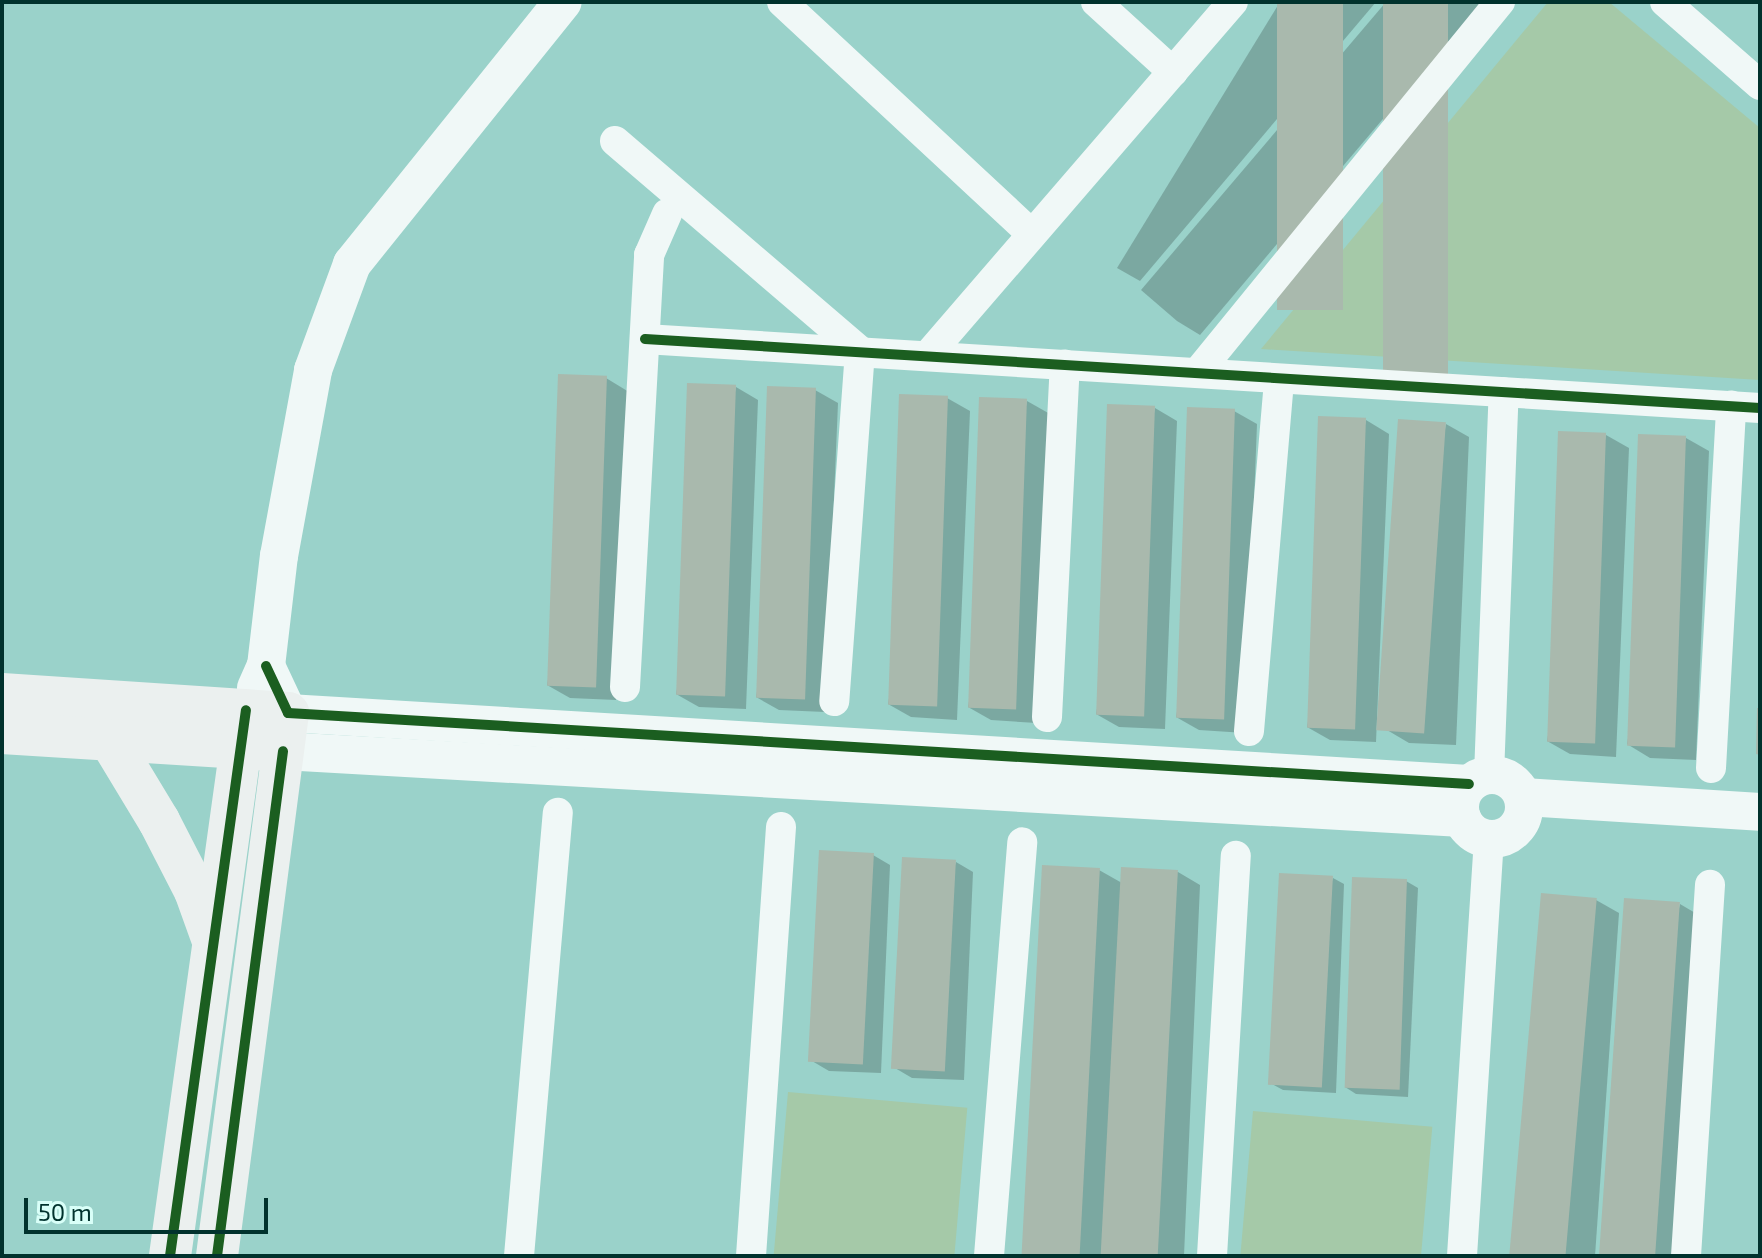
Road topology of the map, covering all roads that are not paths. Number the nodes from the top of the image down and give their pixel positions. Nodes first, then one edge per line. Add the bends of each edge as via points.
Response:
1 (563, 2) edge
2 (782, 2) edge
3 (1096, 2) edge
4 (1233, 2) edge
5 (1500, 2) edge
6 (1665, 2) edge
7 (1173, 72) junction
8 (1760, 85) edge
9 (615, 141) dead end
10 (667, 214) dead end
11 (1032, 234) junction
12 (645, 339) junction
13 (860, 351) junction
14 (929, 354) junction
15 (1065, 364) junction
16 (1198, 372) junction
17 (1279, 379) junction
18 (1504, 392) junction
19 (1746, 407) edge
20 (266, 666) junction
21 (625, 687) dead end
22 (2, 694) edge
23 (834, 701) dead end
24 (1047, 717) dead end
25 (244, 730) junction
26 (1249, 731) dead end
27 (286, 732) junction
28 (2, 733) edge
29 (110, 740) junction
30 (1711, 768) dead end
31 (1523, 797) junction
32 (1477, 804) junction
33 (1760, 812) edge
34 (558, 813) dead end
35 (781, 827) dead end
36 (1022, 842) dead end
37 (1236, 856) dead end
38 (1710, 885) dead end
39 (215, 946) junction
40 (170, 1256) edge
41 (217, 1256) edge
42 (519, 1256) edge
43 (751, 1256) edge
44 (989, 1256) edge
45 (1212, 1256) edge
46 (1462, 1256) edge
47 (1686, 1256) edge

1 - 20 street via 352,264 313,370 279,556
2 - 11 street
3 - 7 street
4 - 7 street
5 - 16 street
6 - 8 street
7 - 11 street
9 - 13 street
10 - 12 street via 649,255
11 - 14 street
12 - 13 street
12 - 21 street
13 - 14 street
13 - 23 street
14 - 15 street
15 - 16 street
15 - 24 street
16 - 17 street
17 - 18 street
17 - 26 street
18 - 19 street
18 - 32 street
19 - 30 street
20 - 25 street
20 - 27 street
22 - 25 main road
25 - 27 main road
25 - 29 main road
25 - 39 main road
27 - 32 street
27 - 41 main road
28 - 29 main road
29 - 39 main road via 195,891
31 - 32 street via 1503,777
31 - 32 street via 1525,810 1513,832
31 - 33 street
32 - 46 street
34 - 42 street
35 - 43 street
36 - 44 street
37 - 45 street
38 - 47 street
39 - 40 main road

